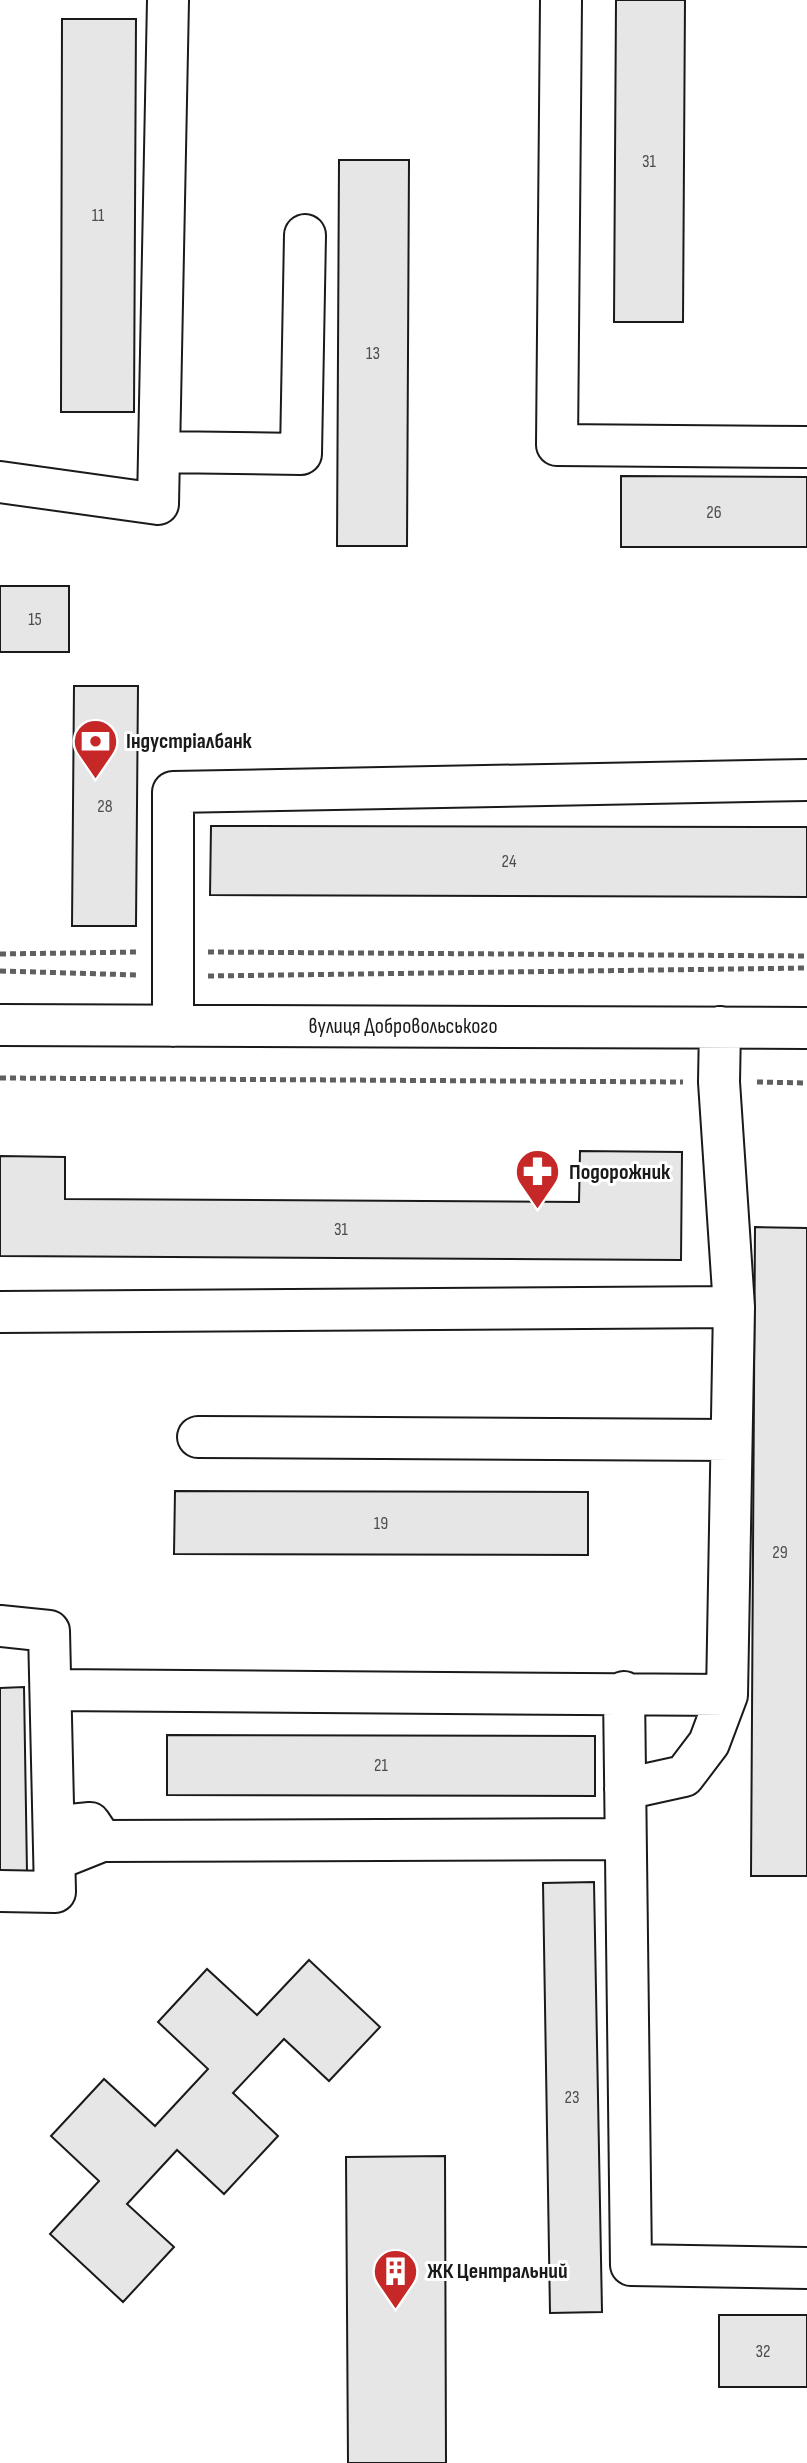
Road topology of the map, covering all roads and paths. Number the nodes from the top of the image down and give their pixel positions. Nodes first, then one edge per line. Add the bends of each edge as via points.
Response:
1 (168, 0) edge
2 (561, 0) edge
3 (305, 235) dead end
4 (807, 447) edge
5 (159, 452) junction
6 (0, 482) edge
7 (807, 780) edge
8 (0, 954) edge
9 (807, 956) edge
10 (173, 964) junction
11 (807, 968) edge
12 (0, 971) edge
13 (0, 1025) edge
14 (173, 1026) junction
15 (720, 1027) junction
16 (807, 1028) edge
17 (0, 1078) edge
18 (719, 1082) junction
19 (807, 1083) edge
20 (734, 1307) junction
21 (0, 1312) edge
22 (198, 1437) dead end
23 (731, 1440) junction
24 (0, 1626) edge
25 (52, 1690) junction
26 (624, 1692) junction
27 (727, 1695) junction
28 (625, 1789) junction
29 (54, 1831) junction
30 (625, 1839) junction
31 (0, 1891) edge
32 (807, 2268) edge

1 - 5 street
2 - 4 street via 557,445
3 - 5 street via 301,454
5 - 6 street via 158,504
7 - 10 street via 173,792
8 - 10 path
9 - 10 path
10 - 11 path
10 - 12 path
10 - 14 street
13 - 14 street, вулиця Добровольського
14 - 15 street, вулиця Добровольського
15 - 16 street, вулиця Добровольського
15 - 18 street
17 - 18 path
18 - 19 path
18 - 20 street
20 - 21 street
20 - 23 street
22 - 23 street
23 - 27 street
24 - 25 street via 49,1631
25 - 26 street
25 - 29 street
26 - 27 street
26 - 28 street
27 - 28 street via 709,1743 684,1776
28 - 30 street
29 - 30 street via 90,1823 102,1841
29 - 31 street via 55,1892
30 - 32 street via 631,2265

